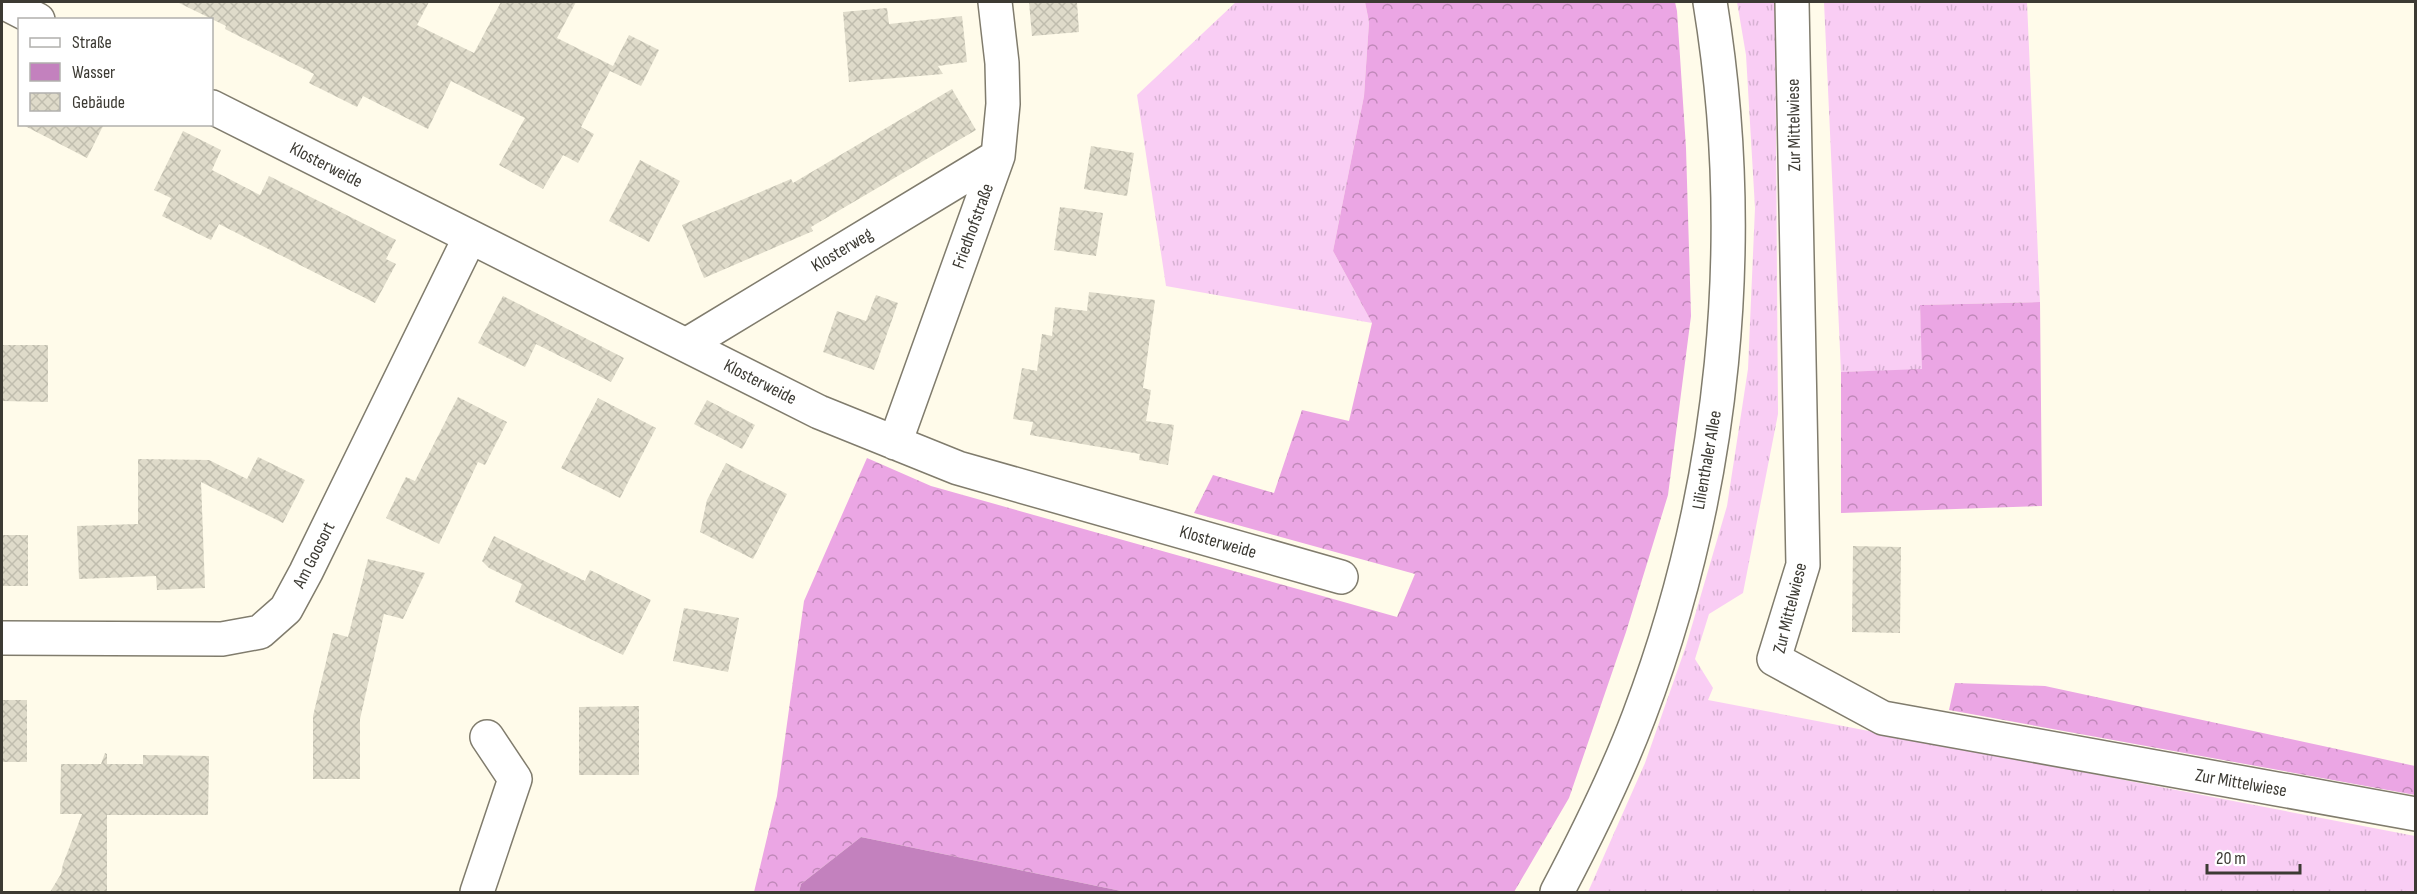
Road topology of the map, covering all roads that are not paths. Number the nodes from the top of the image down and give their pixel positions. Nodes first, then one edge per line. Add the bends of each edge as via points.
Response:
1 (3, 2) edge
2 (995, 2) edge
3 (1710, 2) edge
4 (1792, 2) edge
5 (34, 18) edge
6 (213, 108) edge
7 (998, 156) junction
8 (470, 237) junction
9 (686, 345) junction
10 (896, 443) junction
11 (1341, 577) dead end
12 (2, 638) edge
13 (487, 737) dead end
14 (2415, 814) edge
15 (477, 892) edge
16 (1557, 892) edge

1 - 5 street
2 - 7 street, Friedhofstraße via 1002,83
3 - 16 street, Lilienthaler Allee via 1723,91 1728,199 1724,332 1710,444 1678,593 1643,705 1620,764
4 - 14 street, Zur Mittelwiese via 1803,565 1774,659 1883,718
6 - 8 street, Klosterweide
7 - 9 street, Klosterweg
7 - 10 street, Friedhofstraße
8 - 9 street, Klosterweide
8 - 12 street, Am Goosort via 306,572 286,609 260,632 222,639
9 - 10 street, Klosterweide via 819,412
10 - 11 street, Klosterweide via 958,468
13 - 15 street via 515,779

